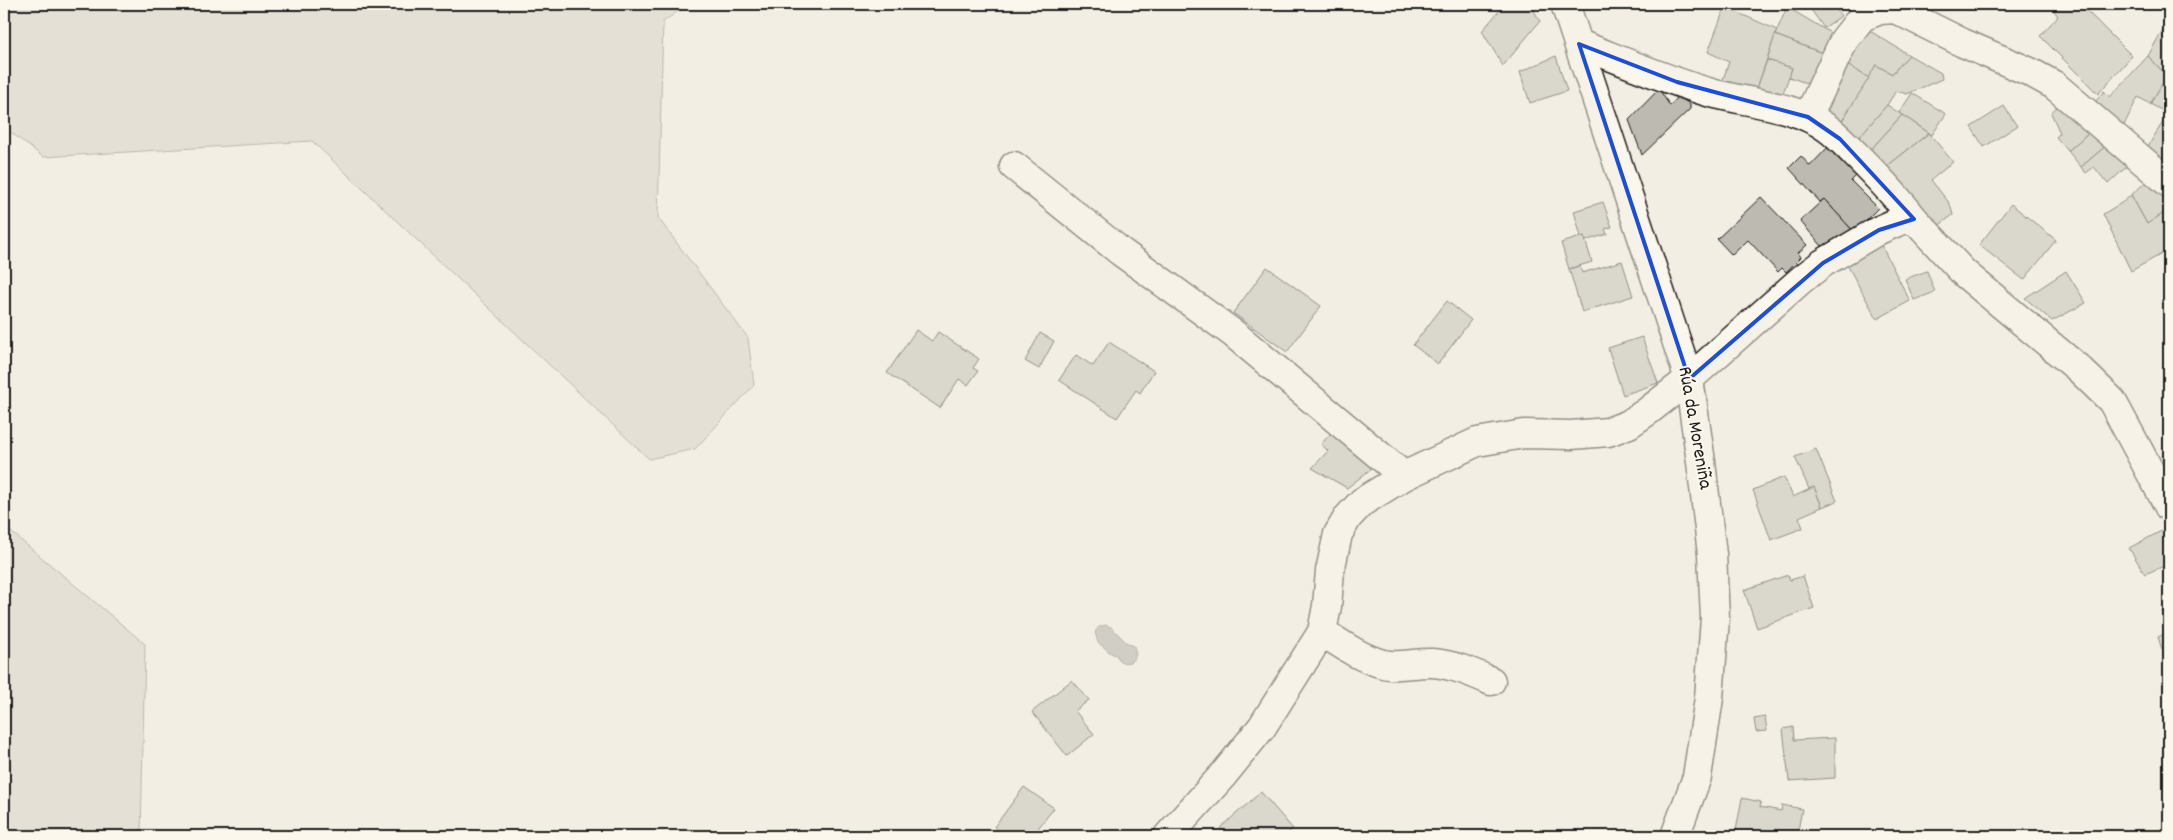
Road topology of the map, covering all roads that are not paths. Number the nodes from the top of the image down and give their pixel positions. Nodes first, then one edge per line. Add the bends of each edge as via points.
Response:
1 (1565, 4) edge
2 (1579, 44) junction
3 (1808, 117) junction
4 (1014, 166) dead end
5 (2169, 182) edge
6 (1914, 219) junction
7 (1689, 379) junction
8 (1404, 476) junction
9 (2169, 508) edge
10 (1322, 632) junction
11 (1491, 681) dead end
12 (1173, 834) edge
13 (1675, 836) edge

1 - 2 street, Rúa da Moreniña
2 - 3 street via 1677,82 1744,101 1792,110
2 - 7 street, Rúa da Moreniña
3 - 5 street via 1844,40 1862,17 1894,9 2054,85
3 - 6 street via 1840,139
4 - 8 street via 1121,252 1234,334
6 - 7 street via 1902,220 1879,230 1824,263
6 - 9 street via 1964,273 2105,394 2121,415
7 - 8 street via 1648,412 1608,432 1524,434 1477,442
7 - 13 street, Rúa da Moreniña via 1712,554 1715,618 1709,698 1697,777
8 - 10 street via 1362,502 1338,534
10 - 11 street via 1360,656 1383,664 1432,663 1467,671
10 - 12 street via 1262,727

